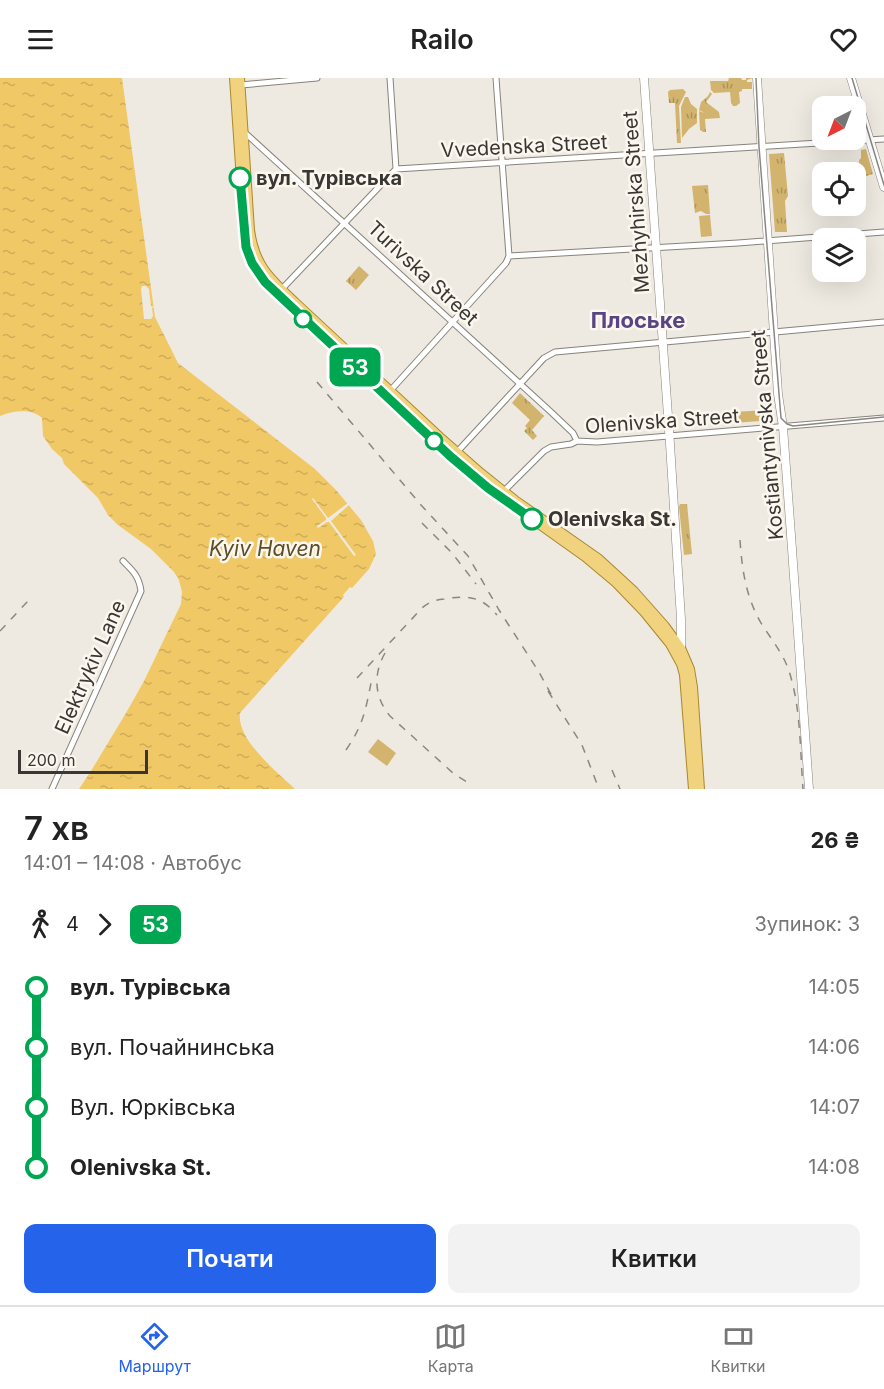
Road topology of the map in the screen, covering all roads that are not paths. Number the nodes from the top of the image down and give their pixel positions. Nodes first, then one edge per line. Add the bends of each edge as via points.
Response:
1 (316, 78) edge
2 (390, 78) edge
3 (496, 78) edge
4 (644, 78) edge
5 (757, 78) edge
6 (851, 78) edge
7 (238, 80) edge
8 (240, 131) junction
9 (884, 139) edge
10 (869, 141) junction
11 (762, 147) junction
12 (650, 153) junction
13 (503, 162) junction
14 (396, 169) junction
15 (884, 187) edge
16 (345, 223) junction
17 (884, 232) edge
18 (769, 240) junction
19 (656, 248) junction
20 (509, 256) junction
21 (280, 292) junction
22 (453, 321) junction
23 (884, 322) edge
24 (774, 333) junction
25 (662, 342) junction
26 (520, 384) junction
27 (390, 391) junction
28 (884, 418) edge
29 (783, 427) junction
30 (669, 436) junction
31 (577, 441) junction
32 (457, 453) junction
33 (501, 494) junction
34 (123, 561) dead end
35 (681, 648) junction
36 (681, 664) junction
37 (52, 789) edge
38 (693, 789) edge
39 (700, 789) edge
40 (809, 789) edge

1 - 7 street
2 - 14 street
3 - 13 street
4 - 12 main road, Mezhyhirska Street
5 - 11 main road, Kostiantynivska Street
6 - 10 main road
7 - 8 main road
8 - 16 street, Turivska Street
8 - 21 main road via 253,247
9 - 10 street, Vvedenska Street
10 - 11 street, Vvedenska Street
10 - 15 main road
11 - 12 street, Vvedenska Street
11 - 18 main road, Kostiantynivska Street
12 - 13 street, Vvedenska Street
12 - 19 main road, Mezhyhirska Street
13 - 14 street, Vvedenska Street
13 - 20 street
14 - 16 street
16 - 21 street
16 - 22 street, Turivska Street
17 - 18 street
18 - 19 street
18 - 24 main road, Kostiantynivska Street
19 - 20 street
19 - 25 main road, Mezhyhirska Street
20 - 22 street
21 - 27 main road
21 - 33 main road via 437,444
22 - 26 street, Turivska Street
22 - 27 street
23 - 24 street
24 - 25 street
24 - 29 main road, Kostiantynivska Street
25 - 26 street via 555,352
25 - 30 main road, Mezhyhirska Street
26 - 31 street, Turivska Street
26 - 32 street
27 - 32 main road
28 - 29 street, Olenivska Street
29 - 30 street, Olenivska Street
29 - 40 main road, Kostiantynivska Street
30 - 31 street, Olenivska Street
30 - 35 main road, Mezhyhirska Street
31 - 33 street, Olenivska Street via 544,451
32 - 33 main road
33 - 35 main road via 608,566 649,607
33 - 36 main road via 604,572 659,629
34 - 37 street, Elektrykiv Lane via 140,581 141,591
35 - 36 main road, Mezhyhirska Street
35 - 39 main road, Mezhyhirska Street via 691,677
36 - 38 main road, Mezhyhirska Street

